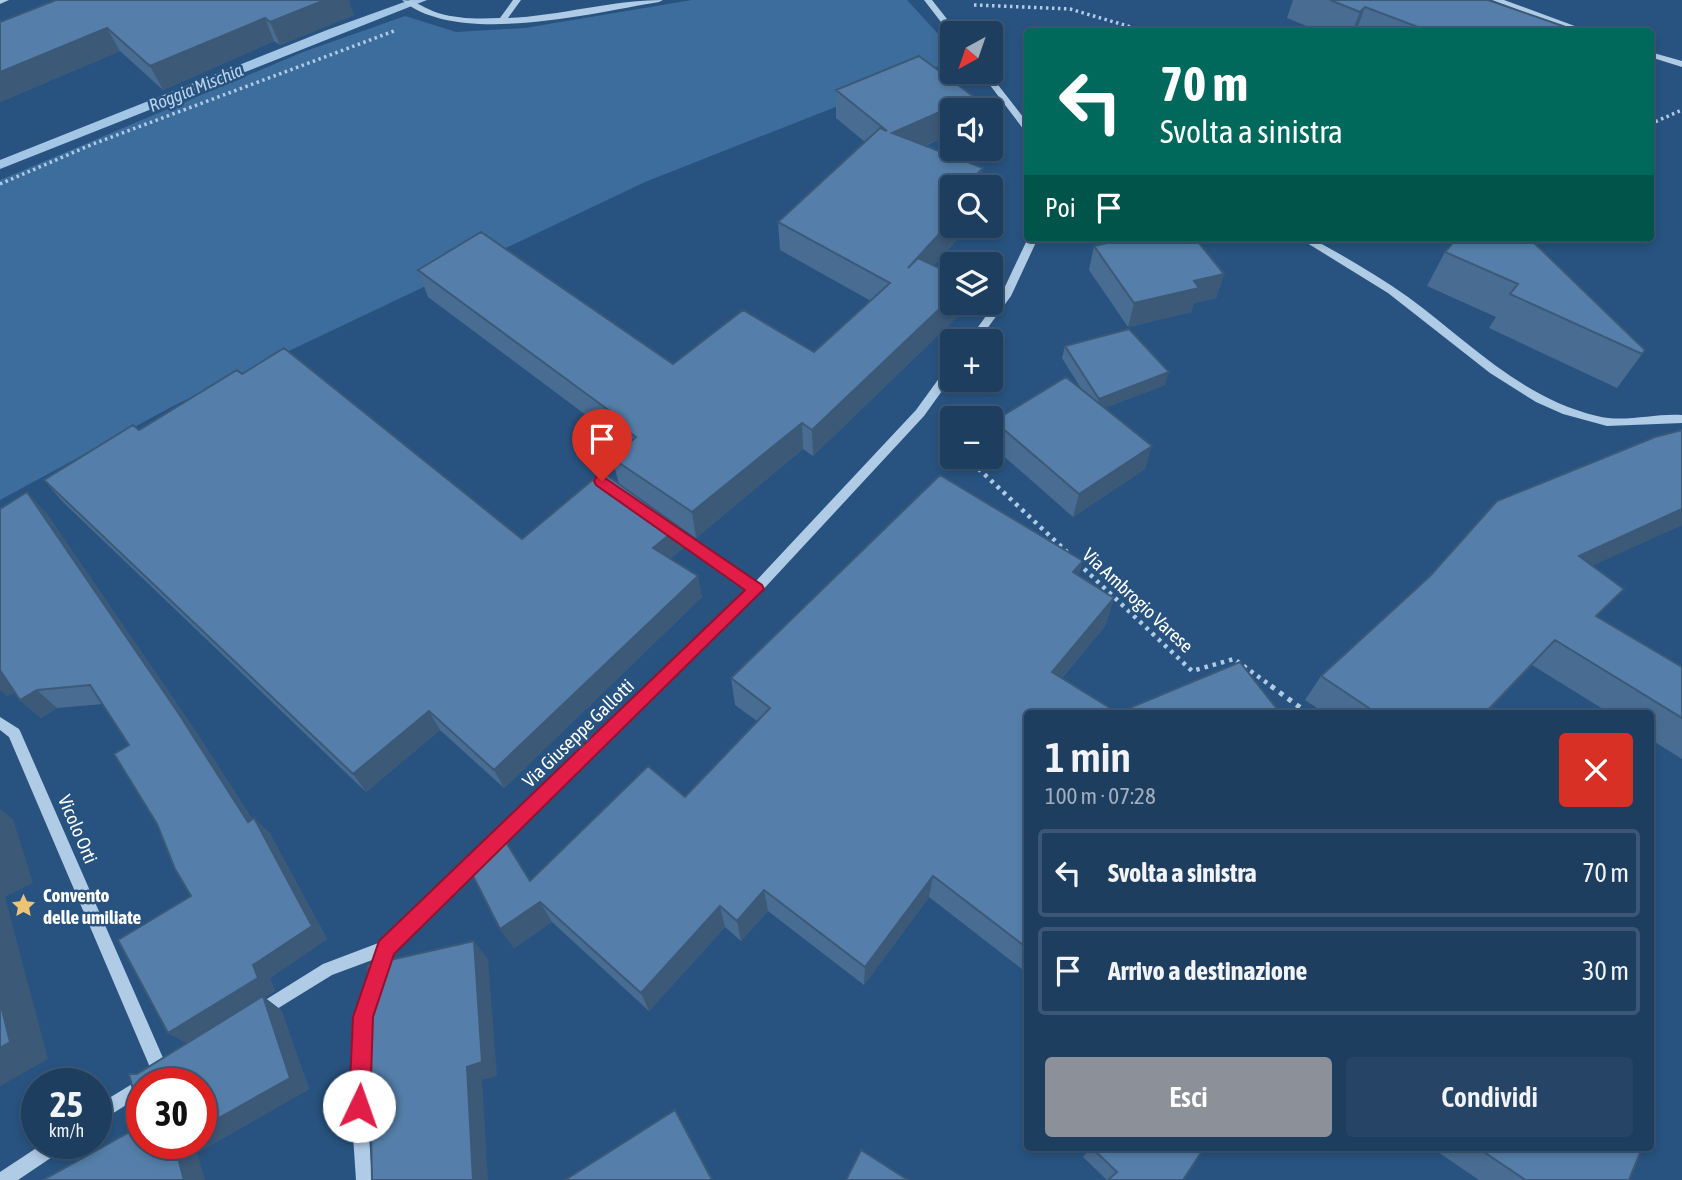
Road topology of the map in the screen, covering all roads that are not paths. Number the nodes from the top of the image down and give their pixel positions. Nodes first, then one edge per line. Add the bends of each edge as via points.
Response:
1 (405, 0) edge
2 (517, 0) edge
3 (659, 0) edge
4 (928, 0) edge
5 (1496, 0) edge
6 (424, 10) joint
7 (502, 21) junction
8 (945, 21) edge
9 (1576, 28) edge
10 (1654, 55) edge
11 (1682, 64) edge
12 (993, 84) edge
13 (1024, 124) edge
14 (1031, 242) edge
15 (1312, 242) edge
16 (981, 329) edge
17 (940, 386) edge
18 (1682, 419) edge
19 (657, 520) edge
20 (756, 589) junction
21 (0, 723) edge
22 (386, 948) junction
23 (250, 1018) edge
24 (167, 1068) edge
25 (34, 1159) edge
26 (3, 1180) edge
27 (364, 1180) edge

1 - 6 street
2 - 7 street
3 - 7 street
4 - 8 street
5 - 9 street
6 - 7 street via 459,20
10 - 11 street
12 - 13 street
14 - 16 street via 1006,296
15 - 18 street via 1405,300 1500,378 1557,409 1600,421
17 - 20 street, Via Giuseppe Gallotti via 920,413
19 - 20 street
20 - 22 street, Via Giuseppe Gallotti
21 - 24 street, Vicolo Orti via 14,733
22 - 23 street via 328,970
22 - 27 street, Via Giuseppe Gallotti via 363,1017 359,1106
25 - 26 street

